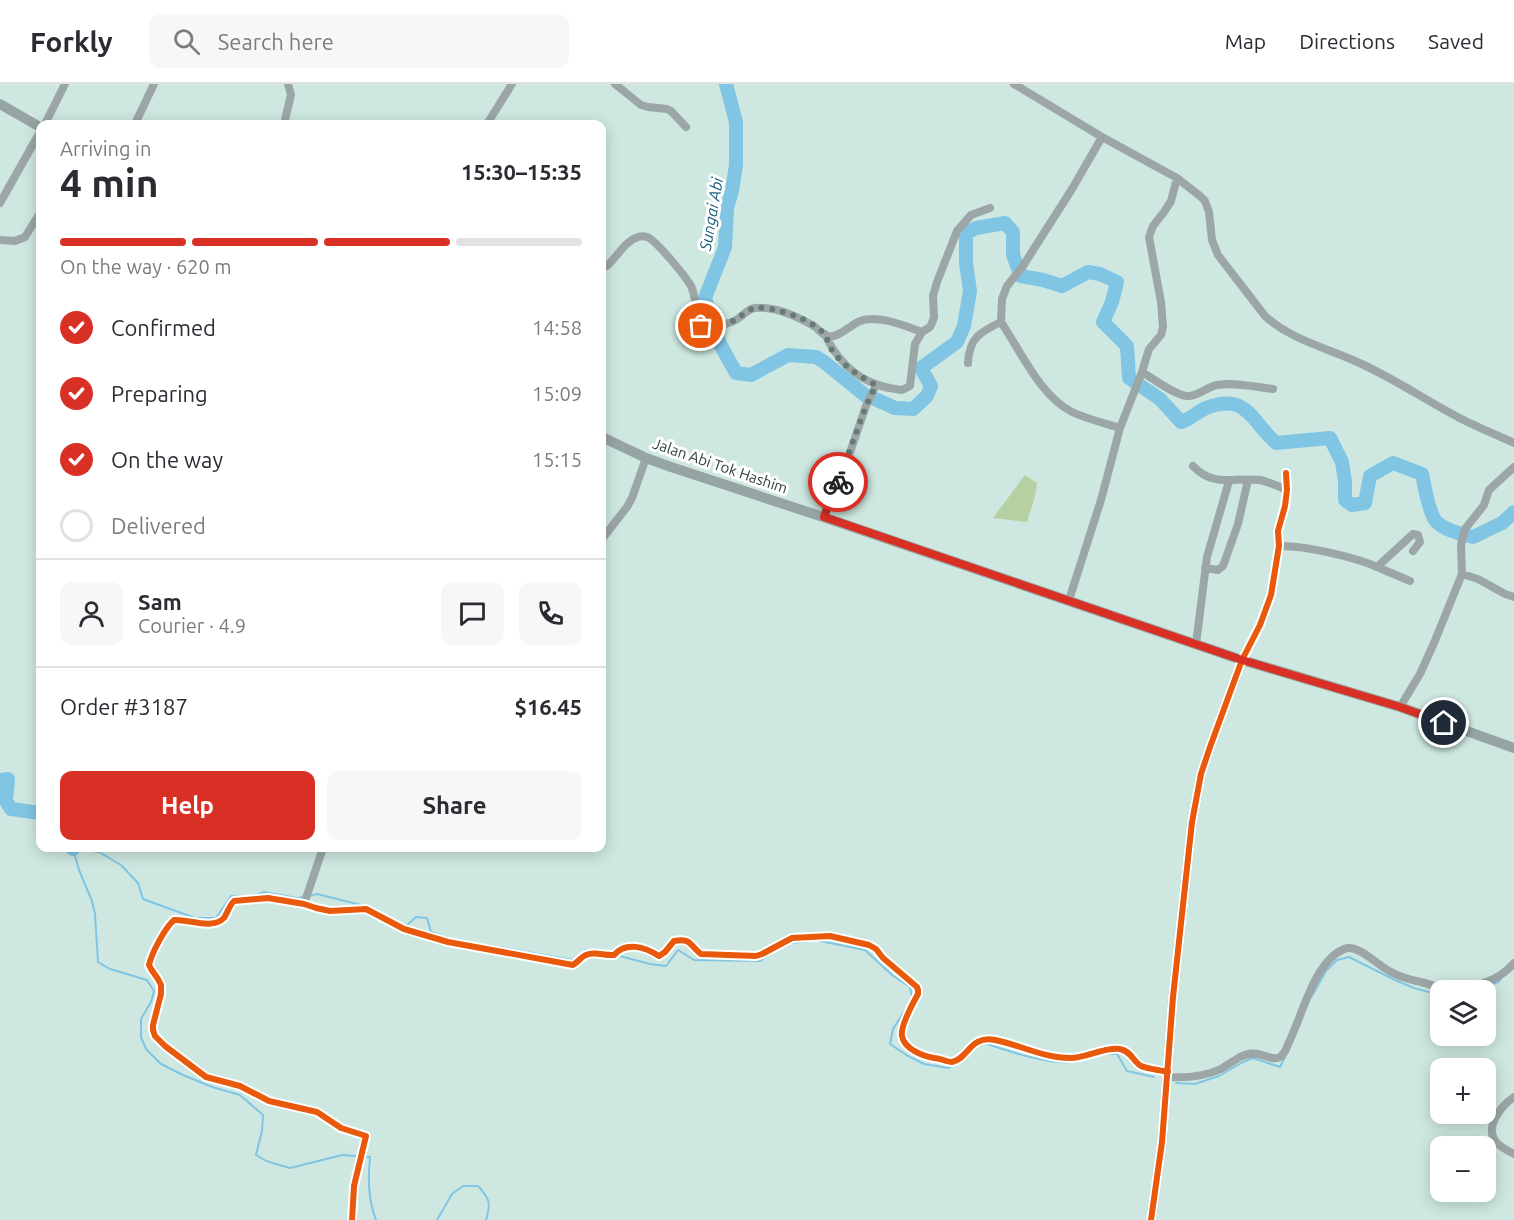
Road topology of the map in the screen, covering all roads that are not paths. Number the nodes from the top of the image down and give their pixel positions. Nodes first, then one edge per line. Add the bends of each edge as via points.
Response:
1 (64, 84) edge
2 (154, 84) edge
3 (288, 84) edge
4 (512, 84) edge
5 (615, 84) edge
6 (1014, 84) edge
7 (0, 104) edge
8 (47, 120) edge
9 (137, 120) edge
10 (285, 120) edge
11 (490, 120) edge
12 (36, 125) edge
13 (686, 127) dead end
14 (1102, 137) junction
15 (36, 139) edge
16 (1177, 178) junction
17 (0, 203) edge
18 (990, 208) dead end
19 (36, 219) edge
20 (0, 240) edge
21 (606, 266) edge
22 (1001, 322) junction
23 (922, 332) junction
24 (825, 334) junction
25 (968, 363) dead end
26 (1140, 376) junction
27 (876, 385) junction
28 (1273, 389) dead end
29 (1120, 428) junction
30 (606, 439) edge
31 (1514, 443) edge
32 (646, 458) junction
33 (1193, 466) dead end
34 (1514, 467) edge
35 (1286, 473) dead end
36 (1248, 480) junction
37 (1229, 481) junction
38 (1287, 490) junction
39 (824, 517) junction
40 (606, 534) edge
41 (1279, 546) junction
42 (1413, 551) dead end
43 (1377, 567) junction
44 (1205, 568) junction
45 (1462, 574) junction
46 (1410, 581) dead end
47 (1514, 597) edge
48 (1069, 600) junction
49 (1196, 644) junction
50 (1242, 660) junction
51 (1400, 707) junction
52 (1514, 748) edge
53 (322, 852) edge
54 (306, 898) junction
55 (1514, 963) edge
56 (1168, 1075) junction
57 (1514, 1097) edge
58 (1514, 1154) edge
59 (352, 1220) edge
60 (1151, 1220) edge

1 - 8 street
2 - 9 street
3 - 10 street via 291,95
4 - 11 street
5 - 13 street via 641,105 671,111
6 - 14 street
7 - 12 main road
14 - 16 street
14 - 22 street via 1007,286
15 - 17 street
16 - 26 street via 1171,201 1150,231 1163,327 1149,349
16 - 31 street via 1205,201 1218,255 1273,323
18 - 23 street via 971,215 957,231 933,296 932,323
19 - 20 street via 25,237
21 - 24 street via 630,241 648,237 691,286 696,323 701,326 721,325 751,309 768,308 815,326
22 - 25 street via 976,338
22 - 29 street via 1051,397 1071,412
23 - 24 street via 873,319 832,336
23 - 27 street via 915,344 910,386 902,390
24 - 27 street via 846,366
26 - 28 street via 1189,397 1219,384
26 - 29 street
27 - 39 street
29 - 48 street
30 - 32 main road, Jalan Abi Tok Hashim
32 - 39 main road, Jalan Abi Tok Hashim
32 - 40 street via 632,498
33 - 37 street via 1205,477
34 - 45 street via 1489,490 1484,505 1465,529
35 - 38 street
36 - 37 street
36 - 38 street
36 - 44 street via 1223,566 1218,570
37 - 44 street
38 - 41 street via 1278,531
39 - 48 main road, Jalan Abi Tok Hashim
41 - 43 street
41 - 50 street via 1267,608
42 - 43 street via 1420,542 1418,535 1413,534
43 - 46 street
44 - 49 street
45 - 47 street
45 - 51 street via 1420,674
48 - 49 main road, Jalan Abi Tok Hashim
49 - 50 main road, Jalan Abi Tok Hashim
50 - 51 main road, Jalan Abi Tok Hashim
50 - 56 main road via 1204,765 1191,822
51 - 52 main road, Jalan Abi Tok Hashim
53 - 54 street
54 - 56 street via 316,908 330,911 366,909 404,929 448,942 573,965 588,954 615,953 630,946 659,956 674,941 686,940 701,954 756,956 792,938 841,938 876,949 917,987 918,994 901,1035 908,1046 927,1057 954,1062 982,1039 993,1039 1069,1058 1121,1049 1141,1066
54 - 59 street via 234,901 220,921 170,923 149,965 162,994 153,1025 155,1036 165,1046 206,1077 240,1086 269,1101 317,1112 341,1128 366,1136 354,1186
55 - 56 street via 1479,985 1444,988 1392,973 1349,948 1327,961 1279,1058 1247,1054 1212,1073
56 - 60 main road
57 - 58 street via 1504,1104 1492,1133 1498,1144

